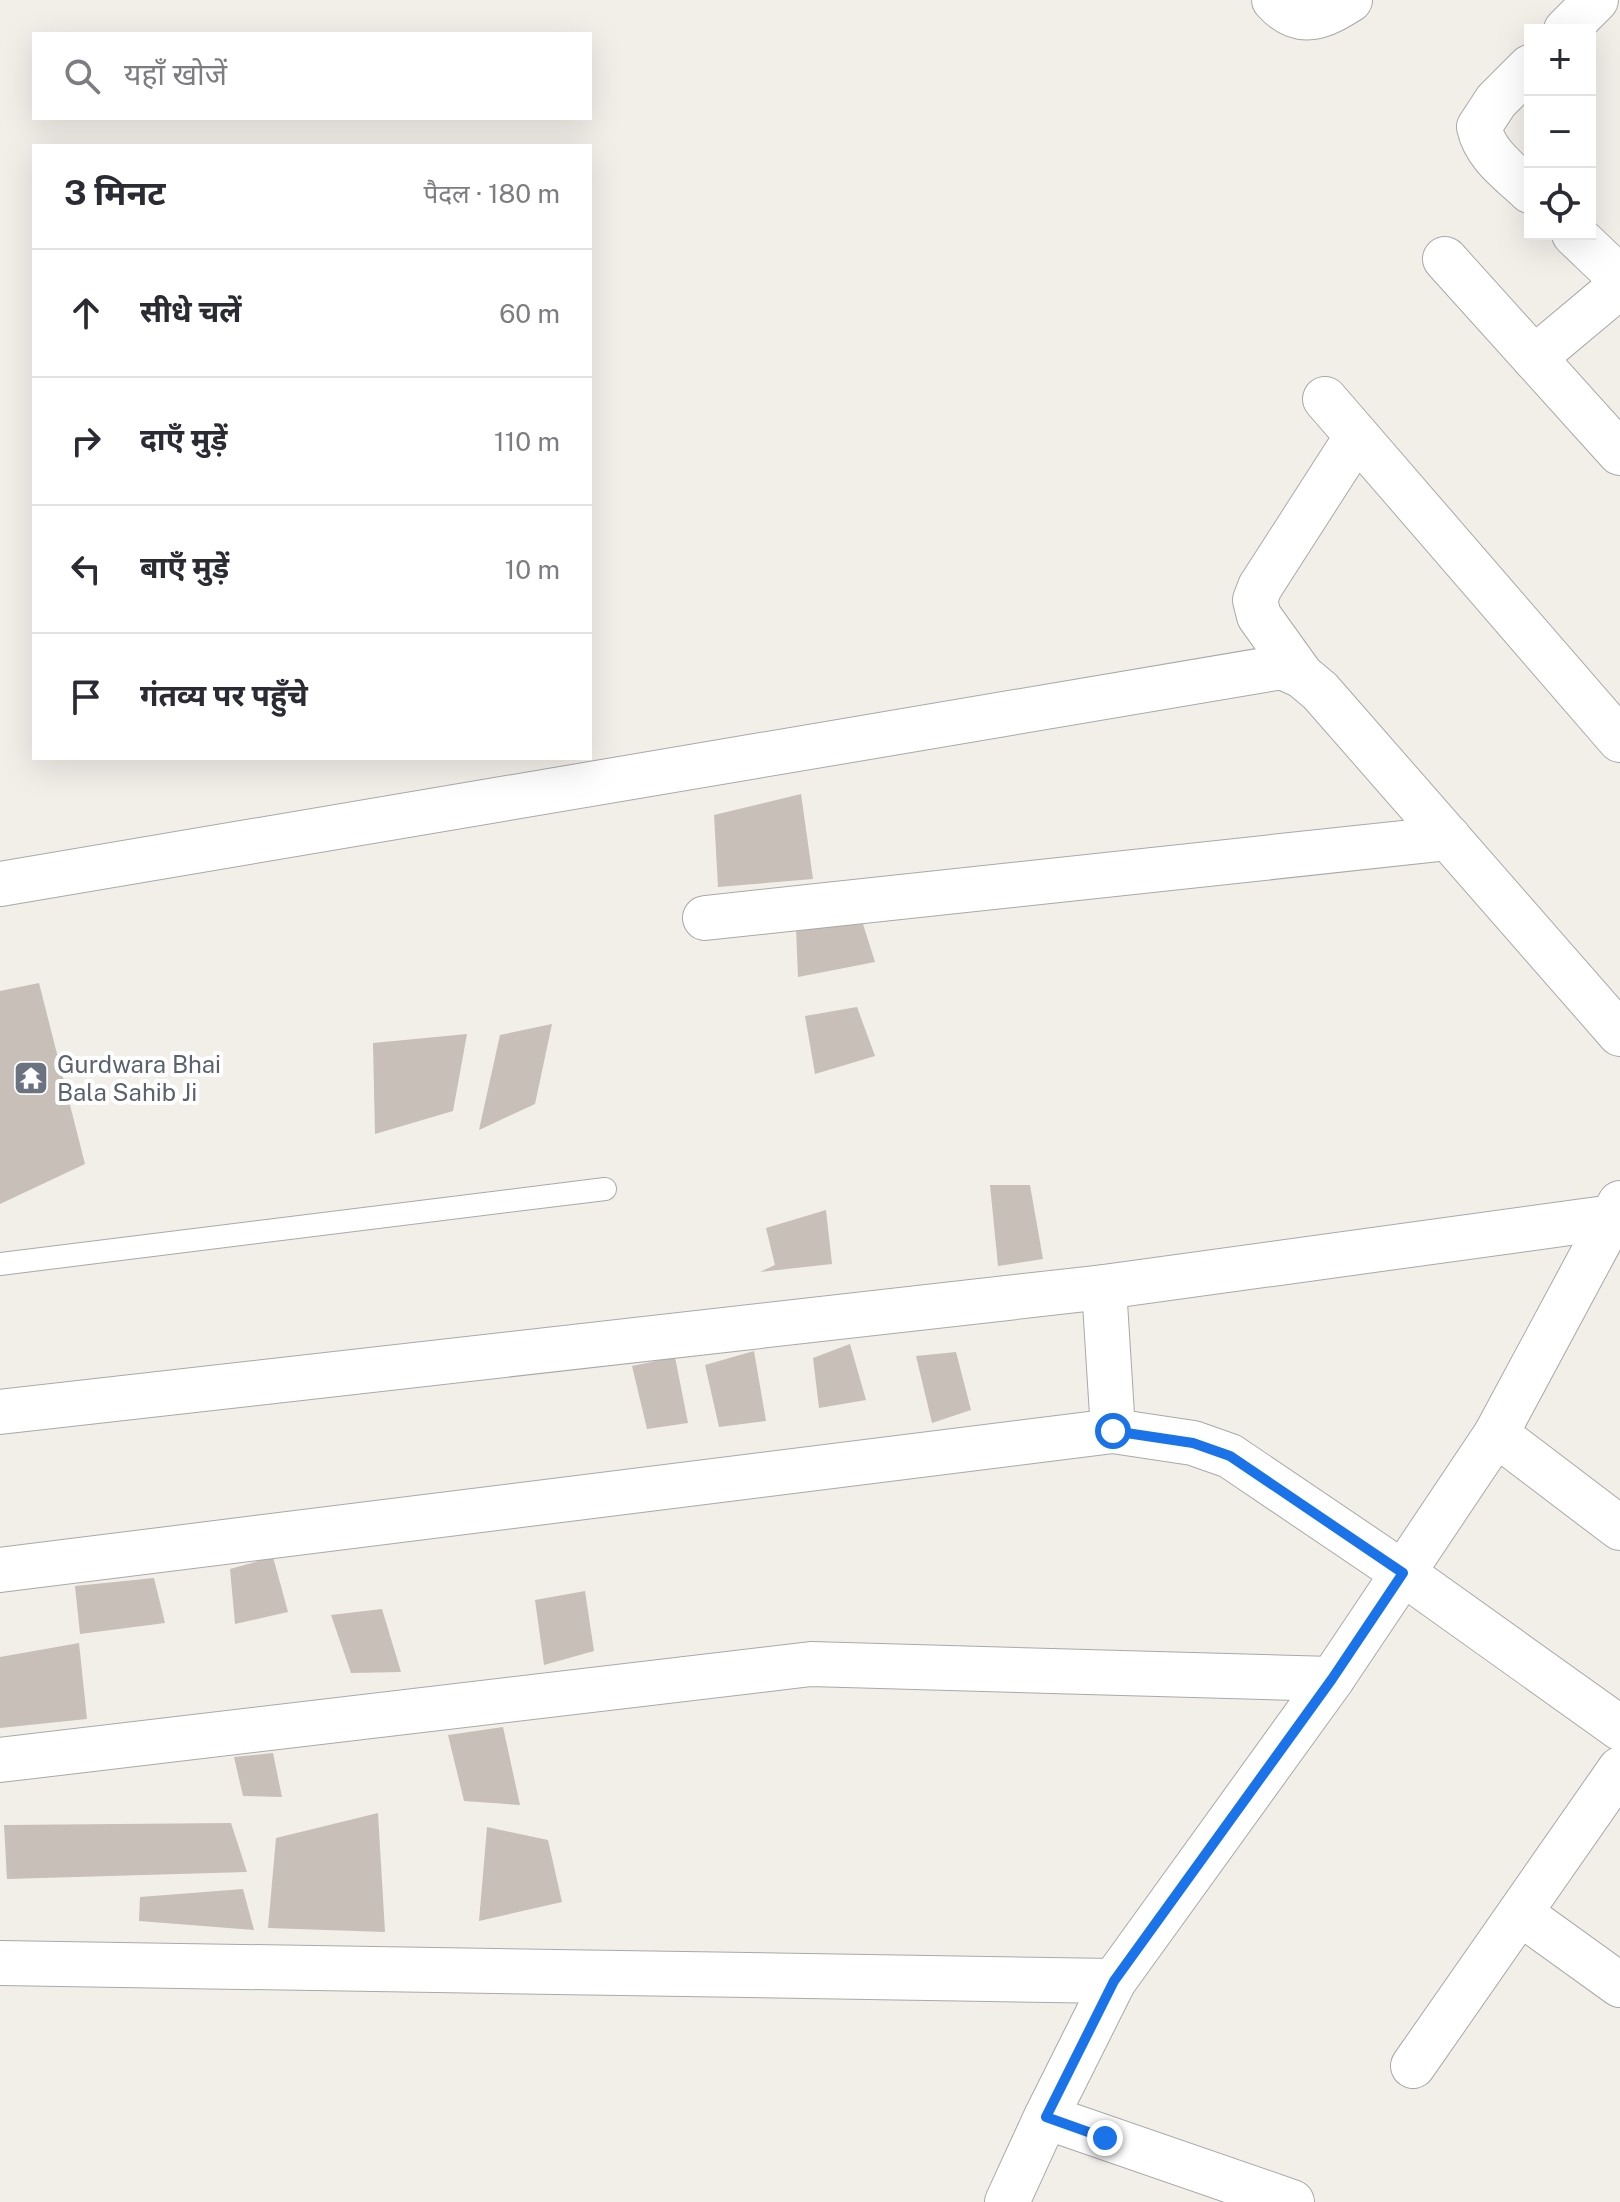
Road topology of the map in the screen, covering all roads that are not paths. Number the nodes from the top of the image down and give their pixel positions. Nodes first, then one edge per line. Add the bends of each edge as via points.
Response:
1 (1274, 0) edge
2 (1350, 0) edge
3 (1596, 0) edge
4 (1572, 24) edge
5 (1524, 73) edge
6 (1524, 185) edge
7 (1580, 240) edge
8 (1445, 259) dead end
9 (1620, 278) edge
10 (1620, 286) edge
11 (1534, 358) junction
12 (1325, 399) dead end
13 (1357, 436) junction
14 (1619, 449) edge
15 (1302, 676) junction
16 (1620, 740) edge
17 (1449, 838) junction
18 (0, 884) edge
19 (705, 918) dead end
20 (1620, 1034) edge
21 (605, 1189) dead end
22 (1617, 1210) edge
23 (0, 1264) edge
24 (1104, 1287) junction
25 (0, 1412) edge
26 (1113, 1431) junction
27 (1496, 1434) junction
28 (1620, 1528) edge
29 (0, 1570) edge
30 (1403, 1573) junction
31 (1332, 1679) junction
32 (1620, 1728) edge
33 (0, 1760) edge
34 (1620, 1769) edge
35 (1520, 1913) junction
36 (0, 1963) edge
37 (1114, 1981) junction
38 (1620, 1985) edge
39 (1413, 2066) dead end
40 (1046, 2117) junction
41 (1007, 2202) edge
42 (1292, 2202) edge

1 - 2 street via 1297,17 1322,17
3 - 4 street
5 - 6 street via 1479,127 1491,153
7 - 9 street
8 - 11 street
10 - 11 street
11 - 14 street
12 - 13 street
13 - 15 street via 1255,600 1259,616
13 - 16 street
15 - 17 street
15 - 18 street via 1282,667 1260,670
17 - 19 street
17 - 20 street
21 - 23 lane
22 - 24 street
22 - 27 street
24 - 25 street
24 - 26 street
26 - 29 street
26 - 30 street via 1193,1443 1230,1456
27 - 28 street
27 - 30 street
30 - 31 street
30 - 32 street
31 - 33 street via 811,1664
31 - 37 street
34 - 35 street
35 - 38 street
35 - 39 street
36 - 37 street
37 - 40 street
40 - 41 street
40 - 42 street

